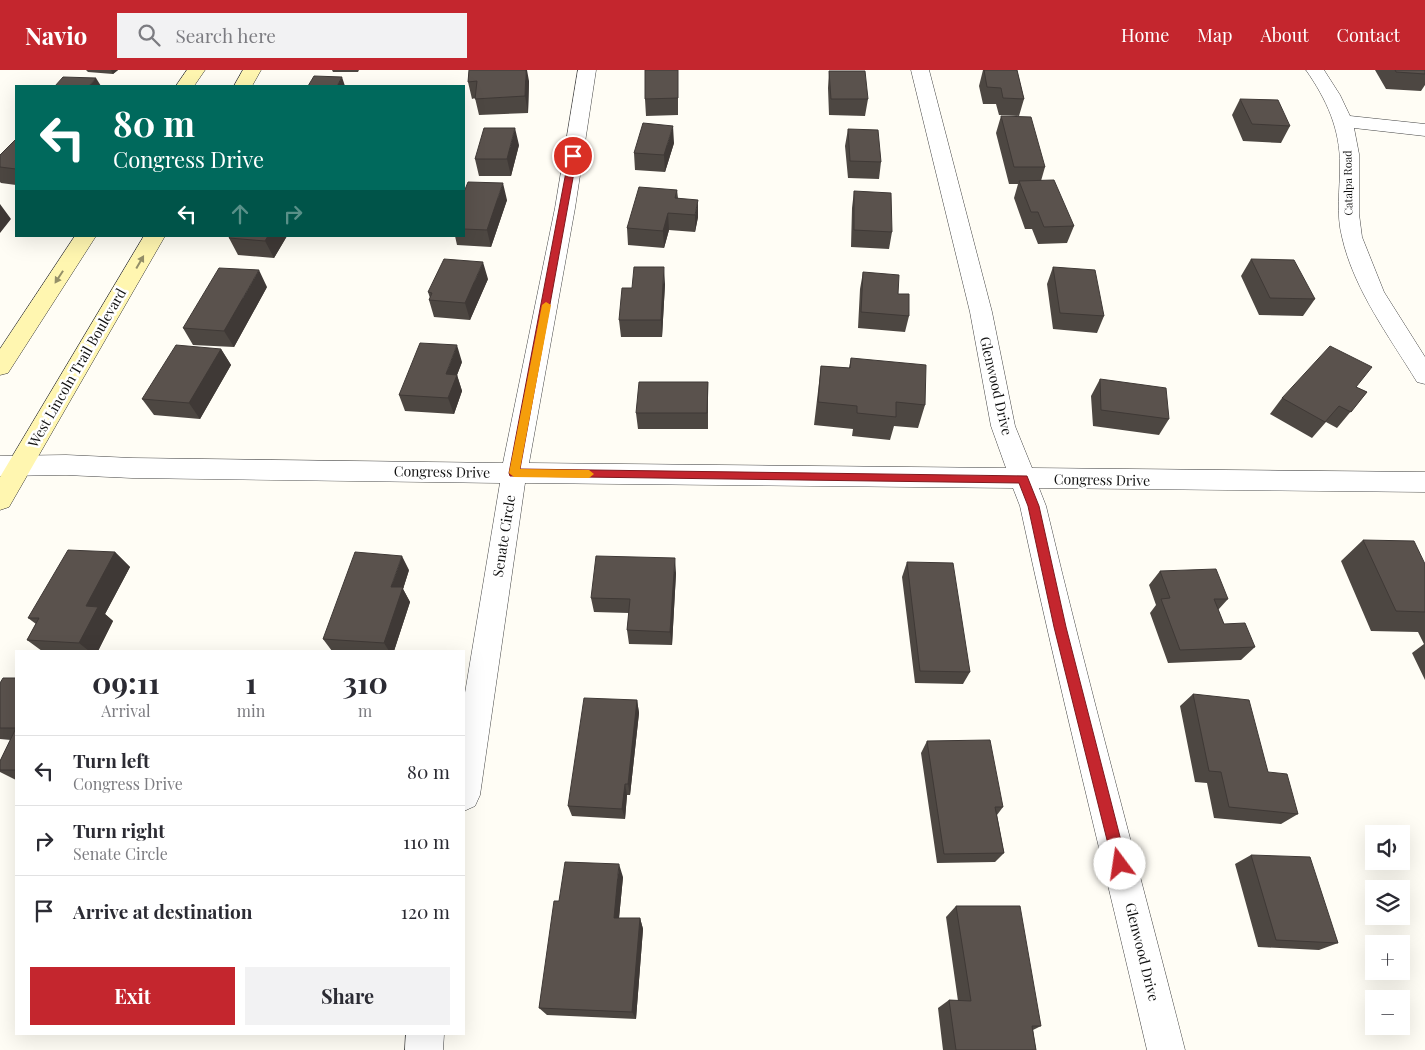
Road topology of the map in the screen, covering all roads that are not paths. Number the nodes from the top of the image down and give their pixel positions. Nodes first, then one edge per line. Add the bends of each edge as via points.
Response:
1 (196, 70) edge
2 (252, 70) edge
3 (587, 70) edge
4 (920, 70) edge
5 (1315, 70) edge
6 (186, 85) edge
7 (244, 85) edge
8 (1343, 121) junction
9 (1425, 130) edge
10 (85, 237) edge
11 (154, 237) edge
12 (0, 367) edge
13 (1425, 376) edge
14 (10, 466) edge
15 (514, 473) junction
16 (1023, 479) junction
17 (1425, 482) edge
18 (0, 500) edge
19 (465, 789) edge
20 (425, 1035) edge
21 (424, 1050) edge
22 (1166, 1050) edge

1 - 6 main road
2 - 7 main road
3 - 15 street, Senate Circle via 565,208
4 - 16 street, Glenwood Drive via 981,312 1003,426
5 - 8 street, Catalpa Road
8 - 9 street
8 - 13 street, Catalpa Road via 1348,144 1348,218 1353,240 1374,290
10 -> 12 main road
14 -> 11 main road, West Lincoln Trail Boulevard
14 - 15 street, Congress Drive
14 - 18 main road, West Lincoln Trail Boulevard
15 - 16 street, Congress Drive
15 - 19 street, Senate Circle
16 - 17 street, Congress Drive
16 - 22 street, Glenwood Drive via 1033,506 1060,627
20 - 21 street

